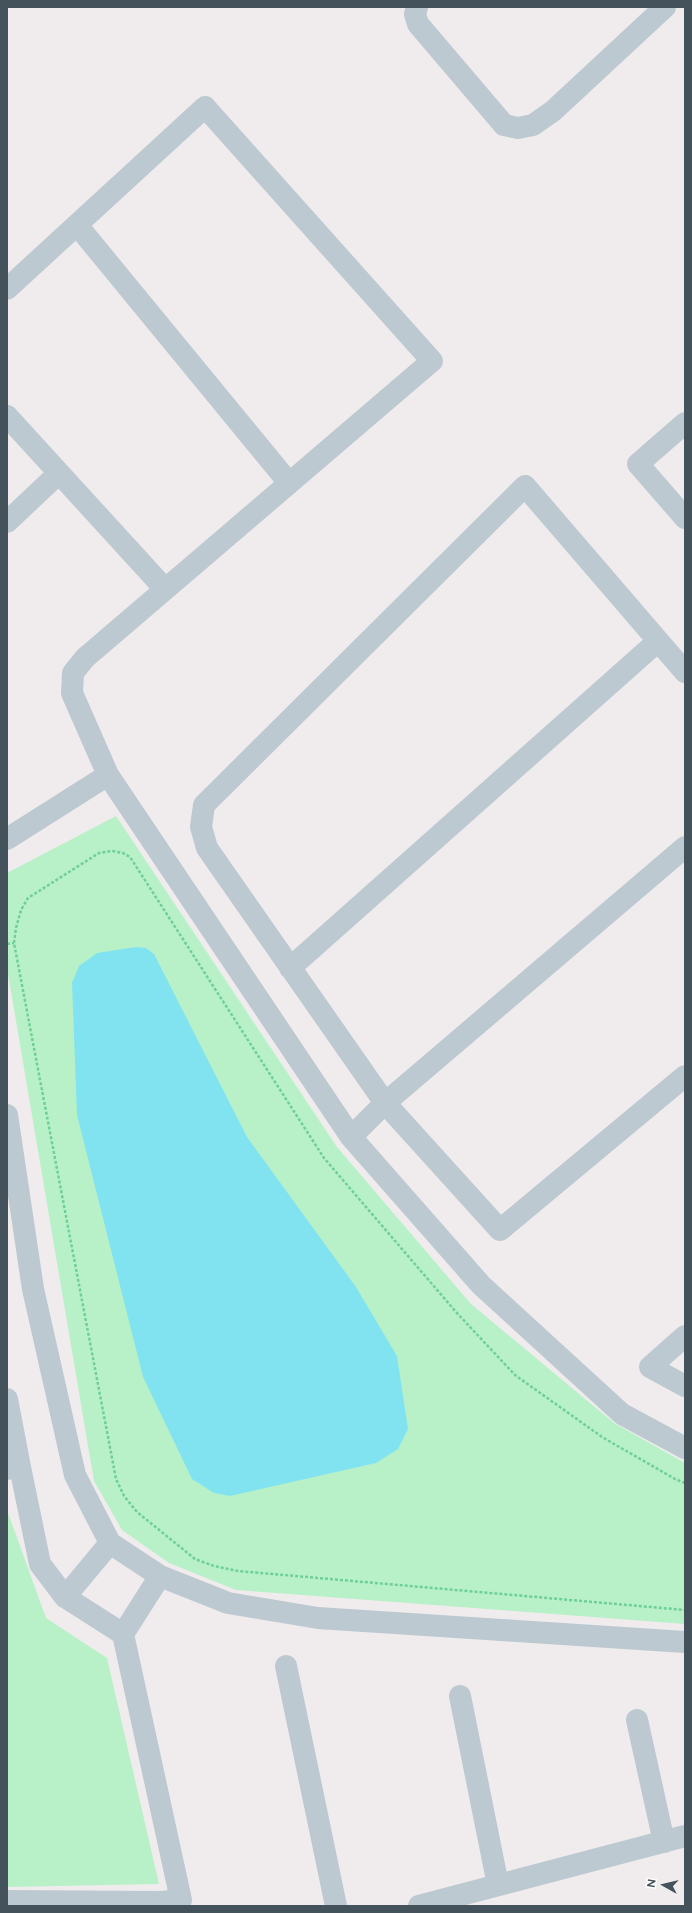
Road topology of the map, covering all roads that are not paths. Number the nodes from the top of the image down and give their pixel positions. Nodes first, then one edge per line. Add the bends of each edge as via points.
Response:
1 (417, 7) edge
2 (665, 7) edge
3 (77, 225) junction
4 (7, 289) edge
5 (7, 416) edge
6 (685, 423) edge
7 (59, 473) junction
8 (289, 483) junction
9 (685, 518) edge
10 (7, 522) edge
11 (165, 589) junction
12 (658, 641) junction
13 (685, 672) edge
14 (108, 774) junction
15 (7, 839) edge
16 (685, 847) edge
17 (290, 968) junction
18 (685, 1076) edge
19 (385, 1103) junction
20 (7, 1115) edge
21 (351, 1137) junction
22 (685, 1336) edge
23 (685, 1386) edge
24 (7, 1399) edge
25 (685, 1448) edge
26 (13, 1468) edge
27 (110, 1543) junction
28 (160, 1576) junction
29 (64, 1597) junction
30 (123, 1634) junction
31 (685, 1642) edge
32 (286, 1666) dead end
33 (460, 1696) dead end
34 (637, 1720) dead end
35 (685, 1836) edge
36 (664, 1842) junction
37 (498, 1885) junction
38 (7, 1901) edge
39 (161, 1904) edge
40 (336, 1906) edge
41 (419, 1906) edge

1 - 2 street via 415,14 422,30 504,126 518,128 533,125 553,111
3 - 4 street
3 - 8 street
3 - 8 street via 205,107 432,361
5 - 7 street
6 - 9 street via 638,464
7 - 10 street
7 - 11 street
8 - 11 street
11 - 14 street via 85,658 73,672 72,693
12 - 13 street
12 - 17 street
12 - 17 street via 525,486 204,805 201,827 207,848
14 - 15 street
14 - 21 street
16 - 19 street
17 - 19 street
18 - 19 street via 500,1230
19 - 21 street
20 - 27 street via 33,1289 75,1474
21 - 25 street via 481,1285 622,1414
22 - 23 street via 650,1367
24 - 26 street
26 - 29 street via 40,1564
27 - 28 street
27 - 29 street
28 - 30 street
28 - 31 street via 228,1603 318,1618
29 - 30 street
30 - 39 street via 182,1900
32 - 40 street
33 - 37 street
34 - 36 street
35 - 36 street
36 - 37 street
37 - 41 street
38 - 39 street

